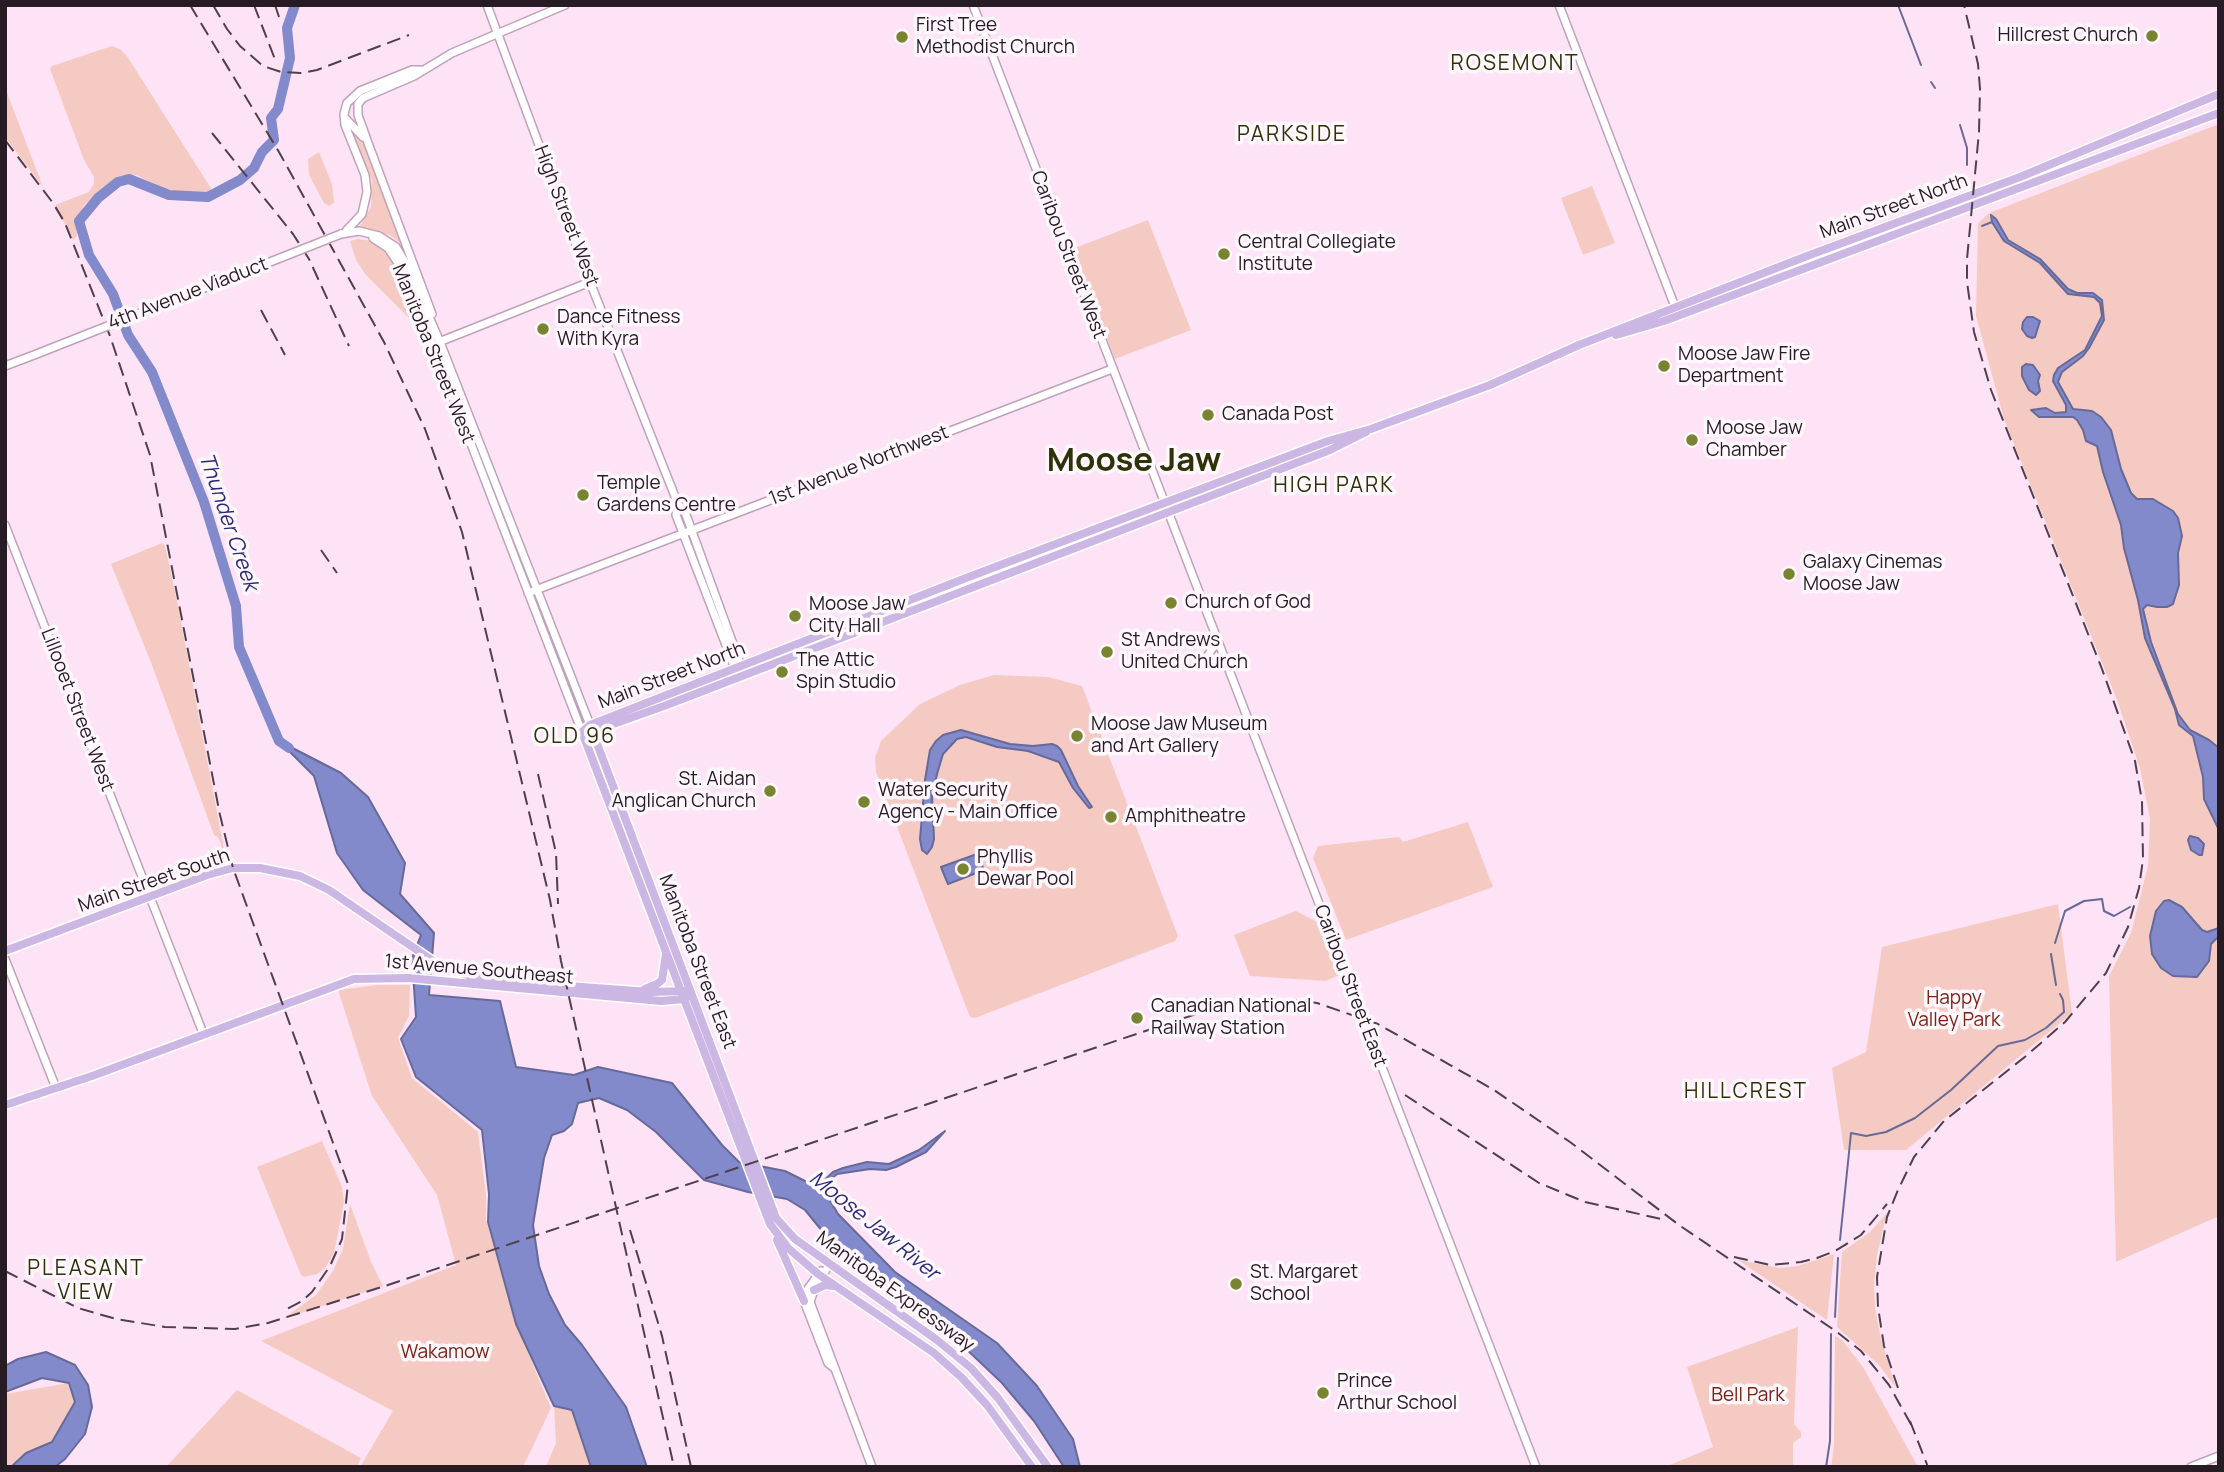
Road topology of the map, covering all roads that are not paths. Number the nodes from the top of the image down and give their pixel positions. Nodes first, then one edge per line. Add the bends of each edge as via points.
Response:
1 (487, 5) edge
2 (565, 5) edge
3 (974, 5) edge
4 (1559, 5) edge
5 (498, 32) junction
6 (422, 70) junction
7 (2219, 94) edge
8 (2219, 113) edge
9 (344, 116) junction
10 (368, 144) junction
11 (343, 233) junction
12 (590, 282) junction
13 (1677, 311) junction
14 (440, 342) junction
15 (432, 345) junction
16 (5, 366) edge
17 (1112, 369) junction
18 (678, 504) junction
19 (1165, 508) junction
20 (5, 524) edge
21 (692, 530) junction
22 (683, 534) junction
23 (537, 590) junction
24 (528, 593) junction
25 (1217, 641) junction
26 (1207, 657) dead end
27 (739, 667) junction
28 (741, 676) junction
29 (592, 729) junction
30 (582, 732) junction
31 (148, 896) junction
32 (666, 947) junction
33 (5, 951) edge
34 (5, 959) edge
35 (499, 981) joint
36 (635, 991) junction
37 (687, 994) junction
38 (671, 1000) junction
39 (694, 1021) junction
40 (203, 1033) junction
41 (56, 1088) junction
42 (5, 1105) edge
43 (746, 1148) junction
44 (770, 1212) junction
45 (771, 1224) junction
46 (830, 1263) junction
47 (820, 1276) junction
48 (834, 1286) junction
49 (814, 1290) junction
50 (804, 1301) junction
51 (833, 1367) junction
52 (2219, 1456) edge
53 (872, 1467) edge
54 (1032, 1467) edge
55 (1048, 1467) edge
56 (1536, 1467) edge
57 (2192, 1467) edge

1 - 5 street, High Street West
2 - 5 street
3 - 17 street, Caribou Street West
4 - 13 street
5 - 6 street
5 - 12 street, High Street West
6 - 9 street via 360,91 348,101
6 - 10 street via 358,104
7 - 13 main road, Main Street North
8 - 13 main road, Main Street North
9 - 10 street
9 - 11 street via 367,192 362,214
10 - 14 street
11 - 14 street, Manitoba Street West via 372,233 396,247
11 - 15 street, Manitoba Street West via 374,239 393,253
11 - 16 street, 4th Avenue Viaduct, bridge
12 - 14 street
12 - 18 street, High Street West
13 - 19 main road, Main Street North via 1579,345 1341,445
14 - 15 street
14 - 23 street, Manitoba Street West
15 - 24 street, Manitoba Street West
17 - 19 street, Caribou Street West
17 - 21 street, 1st Avenue Northwest
18 - 21 street, High Street West
18 - 22 street, High Street West via 676,515
19 - 25 street, Caribou Street East
19 - 27 main road, Main Street North
19 - 28 main road, Main Street North
20 - 31 street, Lillooet Street West
21 - 22 street, 1st Avenue Northwest
21 - 27 street, High Street West
22 - 23 street, 1st Avenue Northwest
22 - 27 street, High Street West
23 - 24 street, 1st Avenue Northwest
23 - 29 street, Manitoba Street West
24 - 30 street, Manitoba Street West
25 - 26 street
25 - 56 street, Caribou Street East
27 - 28 street
27 - 29 main road, Main Street North
28 - 29 main road, Main Street North
29 - 30 main road, Main Street North
29 - 37 main road, Manitoba Street East
30 - 32 main road, Manitoba Street East
31 - 33 main road, Main Street South
31 - 35 main road, Main Street South via 233,868 280,871 329,890 436,962 470,976
31 - 40 street, Lillooet Street West
32 - 36 main road via 662,980
32 - 37 main road, Manitoba Street East
34 - 41 street
35 - 36 main road, 1st Avenue Southeast
36 - 37 main road, 1st Avenue Southeast
37 - 38 main road, 1st Avenue Southeast
37 - 39 main road, Manitoba Street East
37 - 43 main road, Manitoba Street East
38 - 39 main road
38 - 40 main road, 1st Avenue Southeast via 401,977 354,979
39 - 43 main road, Manitoba Street East
40 - 41 main road, 1st Avenue Southeast
41 - 42 main road, 1st Avenue Southeast
43 - 44 main road, Manitoba Street East
44 - 45 main road, Manitoba Expressway
44 - 46 main road, Manitoba Expressway via 795,1239
45 - 47 main road, Manitoba Expressway via 788,1248
45 - 50 main road
46 - 47 street
46 - 55 main road, Manitoba Expressway via 971,1368
47 - 48 main road, Manitoba Expressway
47 - 49 street
47 - 50 street
48 - 49 main road
48 - 54 main road, Manitoba Expressway via 934,1353 961,1377
49 - 51 street via 810,1302
50 - 51 street
51 - 53 street
52 - 57 street

